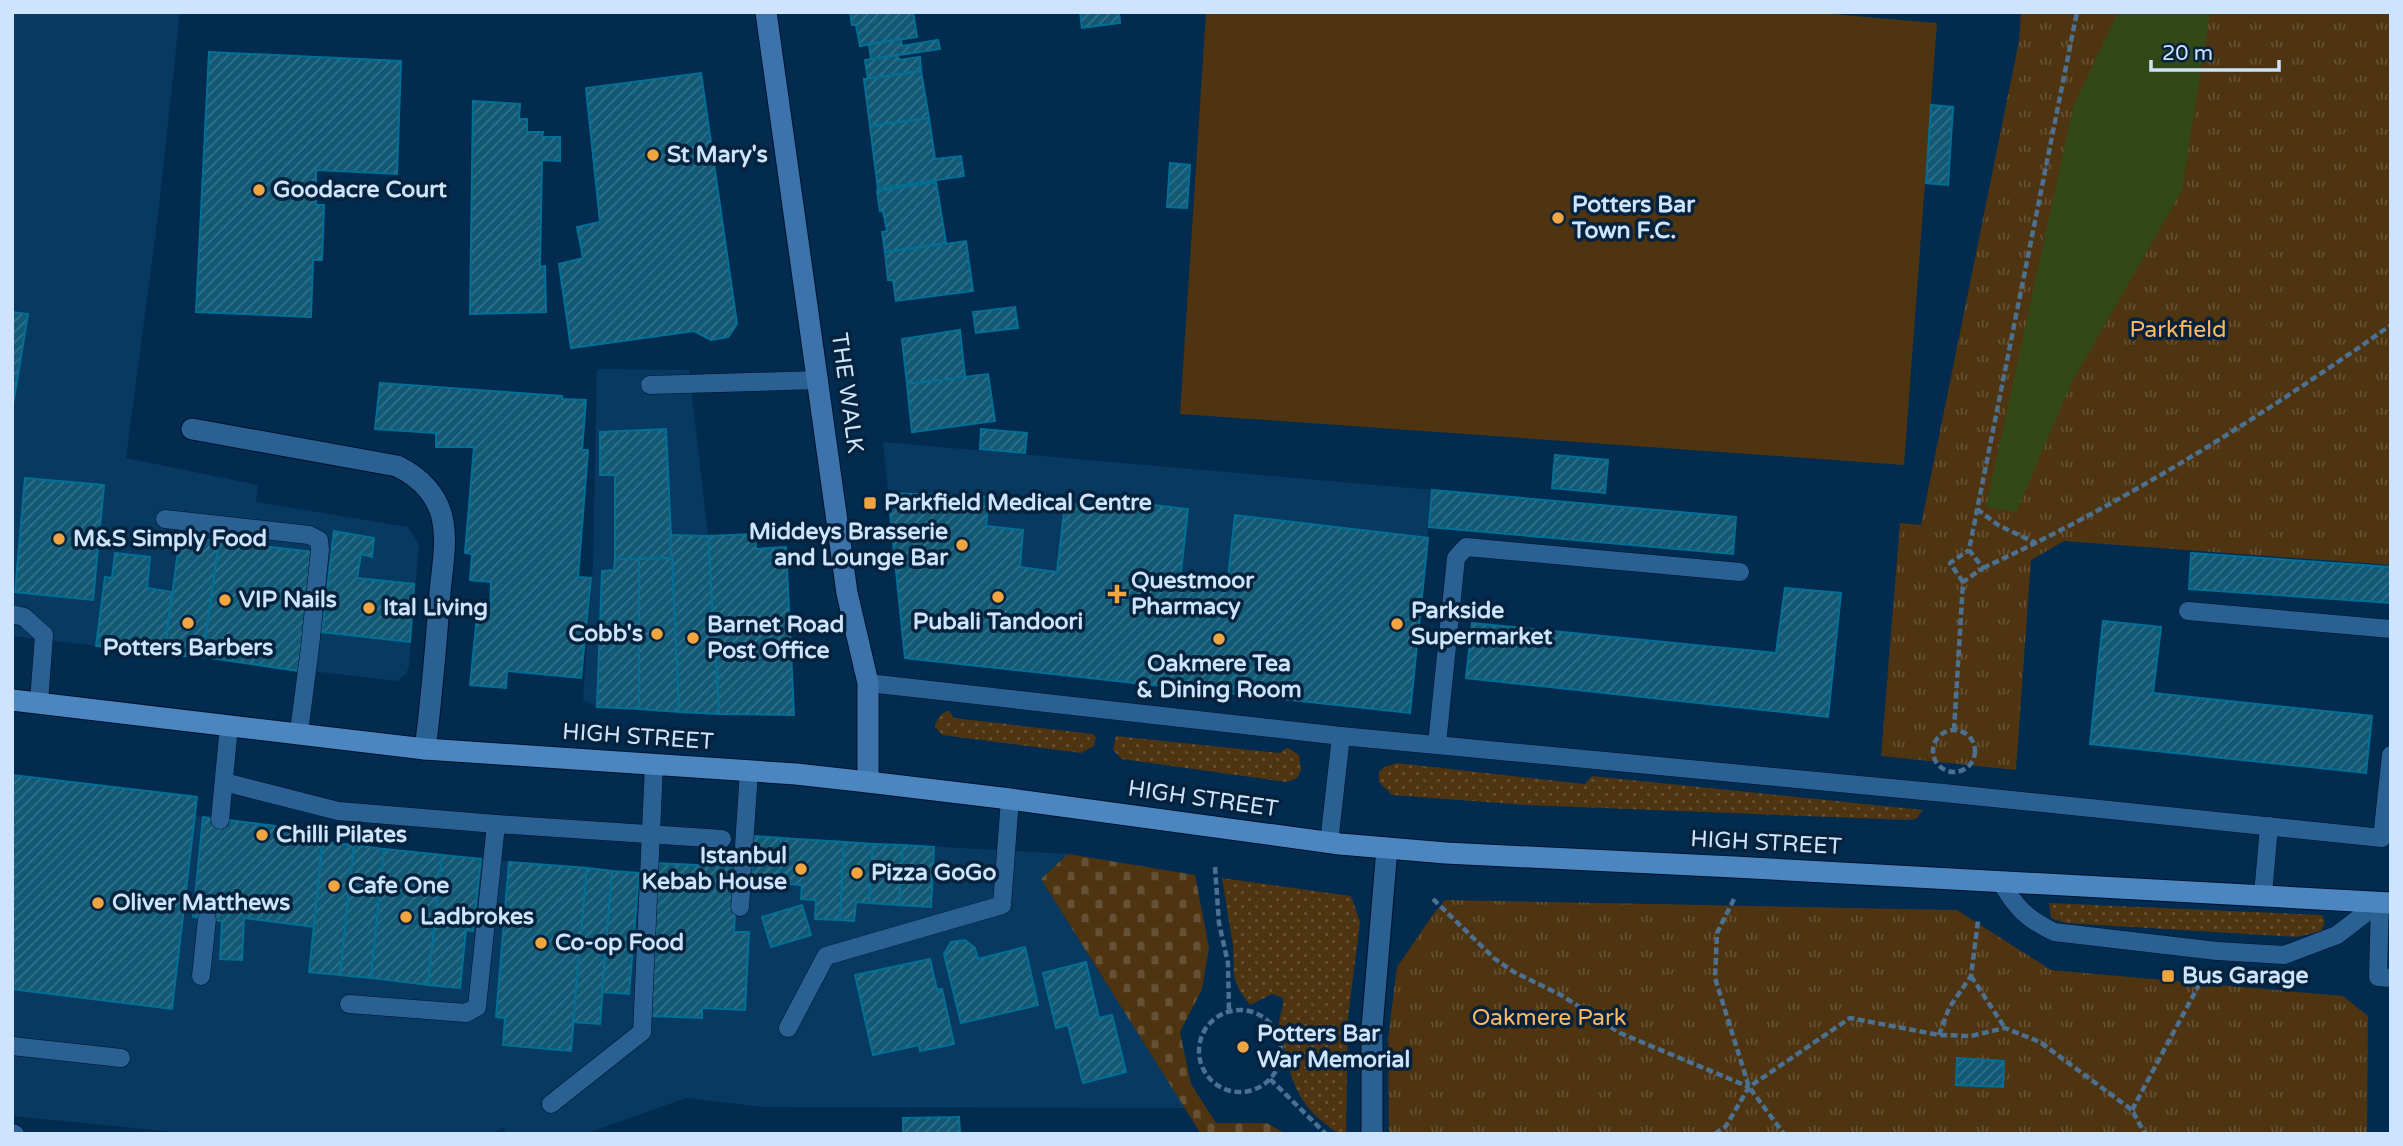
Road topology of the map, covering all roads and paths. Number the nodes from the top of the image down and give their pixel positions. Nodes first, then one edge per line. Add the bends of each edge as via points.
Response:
1 (766, 12) edge
2 (2077, 12) edge
3 (2391, 325) edge
4 (819, 380) junction
5 (650, 386) dead end
6 (192, 429) dead end
7 (1977, 509) junction
8 (165, 519) dead end
9 (2036, 543) junction
10 (1969, 550) junction
11 (1983, 568) junction
12 (1740, 572) dead end
13 (1963, 582) junction
14 (2188, 611) dead end
15 (12, 614) edge
16 (2391, 629) edge
17 (868, 683) junction
18 (12, 700) edge
19 (39, 702) junction
20 (229, 726) junction
21 (1954, 730) junction
22 (299, 732) junction
23 (1341, 736) junction
24 (1437, 744) junction
25 (425, 749) junction
26 (2391, 755) edge
27 (654, 765) junction
28 (749, 771) junction
29 (224, 782) junction
30 (868, 782) junction
31 (1010, 799) junction
32 (220, 820) dead end
33 (496, 824) junction
34 (2269, 826) junction
35 (651, 834) junction
36 (722, 839) dead end
37 (2386, 839) edge
38 (1329, 843) junction
39 (1387, 848) junction
40 (1215, 867) dead end
41 (2001, 882) junction
42 (2263, 895) junction
43 (1734, 898) dead end
44 (1433, 899) dead end
45 (2385, 903) edge
46 (740, 906) dead end
47 (207, 919) dead end
48 (1979, 921) dead end
49 (2205, 972) dead end
50 (201, 976) dead end
51 (1971, 976) junction
52 (2384, 978) edge
53 (349, 1004) dead end
54 (1229, 1011) junction
55 (788, 1028) dead end
56 (2005, 1028) junction
57 (1939, 1035) junction
58 (12, 1046) edge
59 (121, 1058) dead end
60 (1270, 1079) junction
61 (1749, 1087) junction
62 (551, 1104) dead end
63 (2132, 1110) junction
64 (1326, 1134) edge
65 (1372, 1134) edge
66 (1715, 1134) edge
67 (1784, 1134) edge
68 (2145, 1134) edge

1 - 4 street, THE WALK
2 - 7 path
3 - 9 path via 2185,461
4 - 5 lane
4 - 17 street, THE WALK via 848,593
6 - 25 street via 397,466 412,473 435,498 443,522 443,548
7 - 9 path
7 - 10 path
8 - 22 lane via 319,540
9 - 11 path
10 - 11 path
10 - 13 path via 1950,564
11 - 13 path
12 - 24 lane via 1466,547 1456,558
13 - 21 path
14 - 16 lane
15 - 19 lane via 24,617 44,635
17 - 23 lane
17 - 30 street, THE WALK
18 - 19 main road, HIGH STREET
19 - 20 main road, HIGH STREET
20 - 22 main road, HIGH STREET
20 - 29 lane
21 - 21 path via 1968,735 1975,750 1970,765 1957,773 1940,768 1932,750 1939,736
22 - 25 main road, HIGH STREET
23 - 24 lane
23 - 38 lane
24 - 34 lane
25 - 27 main road, HIGH STREET
26 - 37 lane
27 - 28 main road, HIGH STREET
27 - 35 lane
28 - 30 main road, HIGH STREET
28 - 46 lane
29 - 32 lane
29 - 33 lane via 338,810
30 - 31 main road, HIGH STREET
31 - 38 main road, HIGH STREET
31 - 55 lane via 1002,905 826,956
33 - 35 lane
33 - 53 lane via 477,1007 466,1013
34 - 37 lane
34 - 42 lane
35 - 36 lane
35 - 62 lane via 642,1032
38 - 39 main road, HIGH STREET
39 - 41 main road, HIGH STREET
39 - 65 street via 1372,1028
40 - 54 path via 1219,923 1228,963
41 - 42 main road, HIGH STREET
41 - 45 lane via 2013,903 2054,932 2284,955 2337,935
42 - 45 main road, HIGH STREET
43 - 61 path via 1717,933 1715,978
44 - 61 path via 1514,972 1561,995 1620,1033
45 - 52 lane
47 - 50 lane
48 - 51 path
49 - 63 path
51 - 56 path
51 - 57 path via 1949,1008
54 - 60 path via 1255,1013 1275,1030 1281,1055
54 - 60 path via 1206,1026 1200,1038 1201,1066 1208,1078 1219,1087 1246,1092
56 - 57 path via 1971,1036
56 - 63 path via 2040,1042
57 - 61 path via 1850,1018
58 - 59 lane
60 - 64 path
61 - 66 path via 1726,1126
61 - 67 path
63 - 68 path

